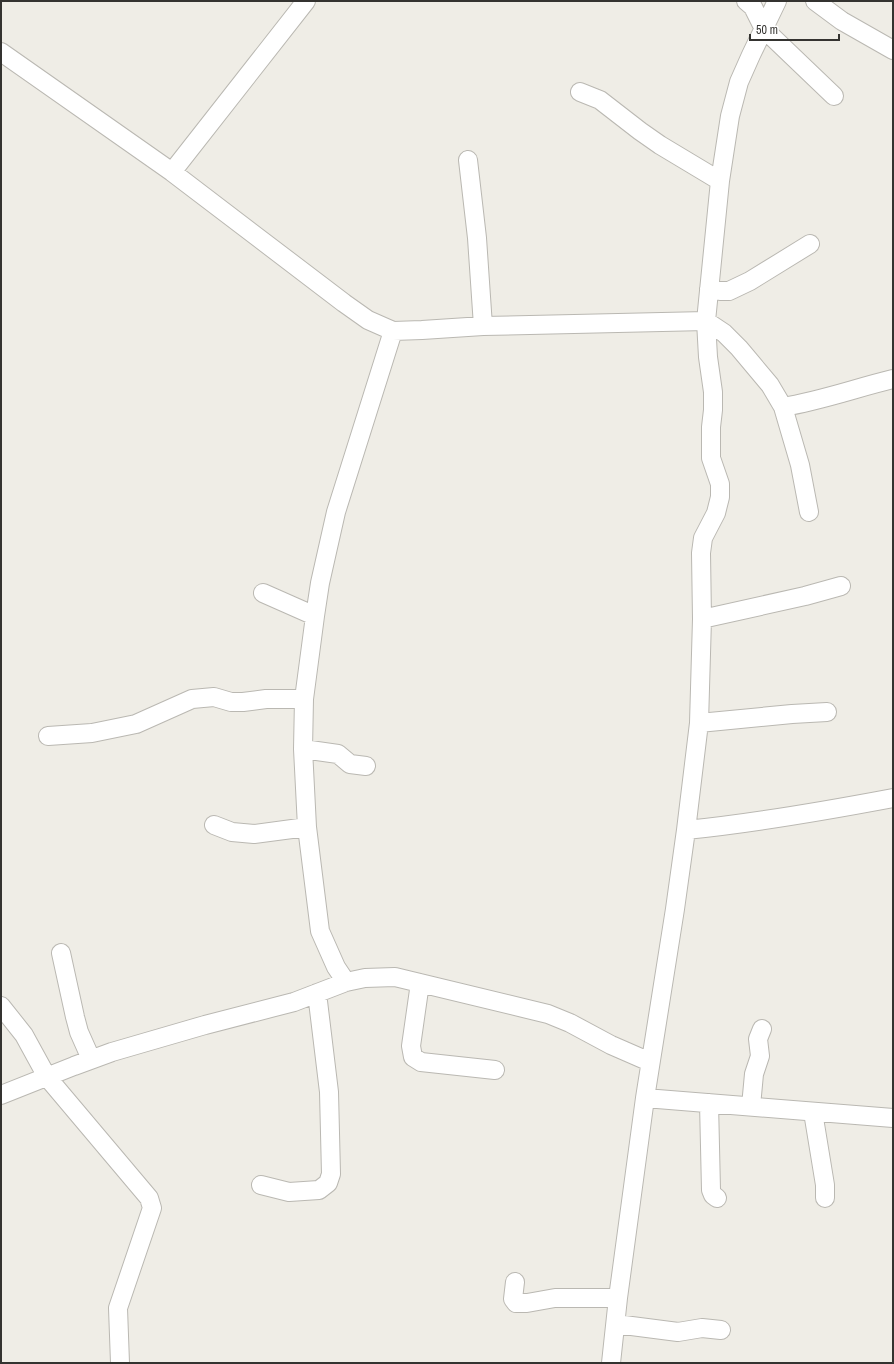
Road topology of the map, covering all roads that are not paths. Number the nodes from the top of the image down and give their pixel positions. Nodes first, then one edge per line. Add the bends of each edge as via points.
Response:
1 (306, 1) edge
2 (746, 1) edge
3 (778, 1) edge
4 (815, 1) edge
5 (764, 29) junction
6 (893, 50) edge
7 (1, 52) edge
8 (580, 92) dead end
9 (834, 96) dead end
10 (468, 160) dead end
11 (172, 172) junction
12 (720, 181) junction
13 (810, 244) dead end
14 (709, 289) junction
15 (706, 321) junction
16 (482, 326) junction
17 (393, 331) junction
18 (893, 379) edge
19 (783, 407) junction
20 (809, 512) dead end
21 (841, 586) dead end
22 (263, 593) dead end
23 (314, 616) junction
24 (702, 619) junction
25 (304, 699) junction
26 (827, 712) dead end
27 (699, 724) junction
28 (48, 736) dead end
29 (303, 749) junction
30 (366, 766) dead end
31 (893, 798) edge
32 (214, 825) dead end
33 (307, 827) junction
34 (686, 830) junction
35 (61, 953) dead end
36 (346, 982) junction
37 (420, 983) junction
38 (317, 993) junction
39 (1, 1006) edge
40 (762, 1029) dead end
41 (91, 1060) junction
42 (650, 1062) junction
43 (495, 1070) dead end
44 (47, 1077) junction
45 (1, 1095) edge
46 (645, 1098) junction
47 (709, 1103) junction
48 (751, 1106) junction
49 (813, 1112) junction
50 (893, 1118) edge
51 (261, 1185) dead end
52 (718, 1198) dead end
53 (825, 1198) dead end
54 (515, 1282) dead end
55 (618, 1298) junction
56 (616, 1324) junction
57 (721, 1330) dead end
58 (120, 1363) edge
59 (611, 1363) edge

1 - 11 street
2 - 5 street via 753,7
3 - 5 street
4 - 6 street via 842,21
5 - 9 street
5 - 12 street via 739,82 730,116
7 - 11 street
8 - 12 street via 600,100 660,145
10 - 16 street via 477,238
11 - 17 street via 344,303 368,320
12 - 14 street
13 - 14 street via 750,282 729,291
14 - 15 street
15 - 16 street
15 - 19 street via 724,333 739,348 770,385
15 - 24 street via 713,392 711,458 720,484 720,497 716,513 703,538
16 - 17 street
17 - 23 street via 336,512
18 - 19 street
19 - 20 street via 800,465
21 - 24 street
22 - 23 street
23 - 25 street
24 - 27 street
25 - 28 street via 243,702 231,702 214,697 192,699 136,724 92,733
25 - 29 street
26 - 27 street
27 - 34 street
29 - 30 street via 338,754 350,764
29 - 33 street
31 - 34 street via 795,816
32 - 33 street via 232,832 254,834
33 - 36 street via 320,931 336,967
34 - 42 street
35 - 41 street via 79,1032
36 - 37 street via 365,978 395,977
36 - 38 street
37 - 42 street via 548,1014
37 - 43 street via 411,1046 413,1057 421,1062
38 - 41 street via 294,1002 198,1027
38 - 51 street via 330,1092 331,1174 328,1183 319,1190 289,1192
39 - 44 street via 24,1034
40 - 48 street via 758,1039 760,1056 754,1074
41 - 44 street
42 - 46 street
44 - 45 street
44 - 58 street via 149,1198 152,1208 118,1308
46 - 47 street
46 - 55 street
47 - 48 street
47 - 52 street via 711,1190
48 - 49 street
49 - 50 street
49 - 53 street
54 - 55 street via 513,1299 516,1303 555,1298
55 - 56 street
56 - 57 street via 678,1332 702,1328
56 - 59 street

